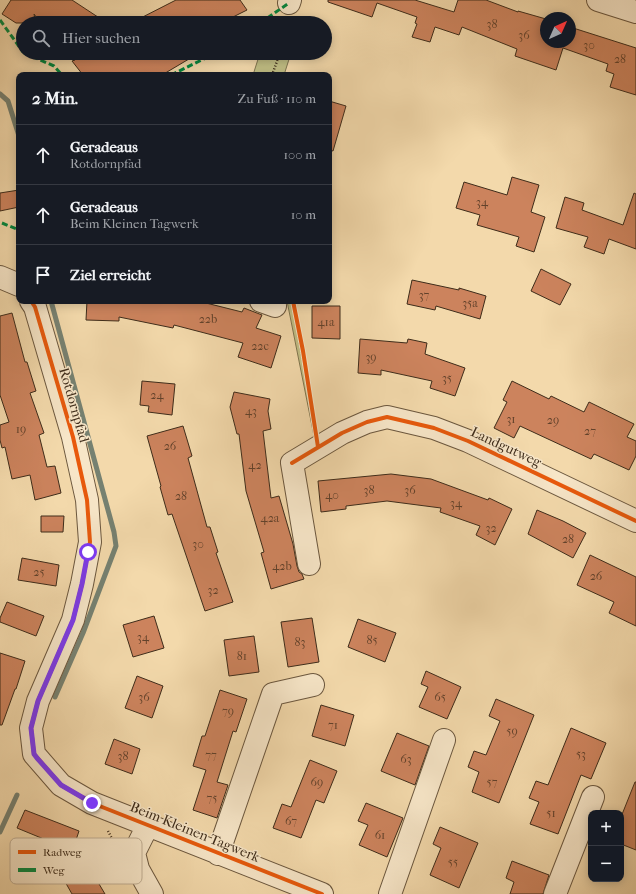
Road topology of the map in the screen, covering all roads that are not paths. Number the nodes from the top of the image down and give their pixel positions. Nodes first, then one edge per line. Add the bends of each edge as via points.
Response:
1 (598, 0) edge
2 (636, 12) edge
3 (0, 277) edge
4 (16, 284) edge
5 (32, 304) edge
6 (636, 521) edge
7 (309, 564) dead end
8 (313, 685) dead end
9 (444, 740) dead end
10 (61, 785) joint
11 (593, 797) dead end
12 (148, 825) junction
13 (142, 838) edge
14 (218, 854) junction
15 (142, 876) edge
16 (152, 894) edge
17 (322, 894) edge
18 (390, 894) edge
19 (555, 894) edge

1 - 2 street
3 - 4 street
5 - 10 street, Rotdornpfad via 72,437 86,500 90,542 73,620 38,701 31,728 34,754
6 - 7 street, Landgutweg via 468,441 434,428 387,417 342,433 292,464
8 - 14 street via 273,694
9 - 18 street
10 - 12 street, Beim Kleinen Tagwerk via 92,803
11 - 19 street
12 - 13 street
12 - 14 street, Beim Kleinen Tagwerk
14 - 17 street, Beim Kleinen Tagwerk
15 - 16 street

